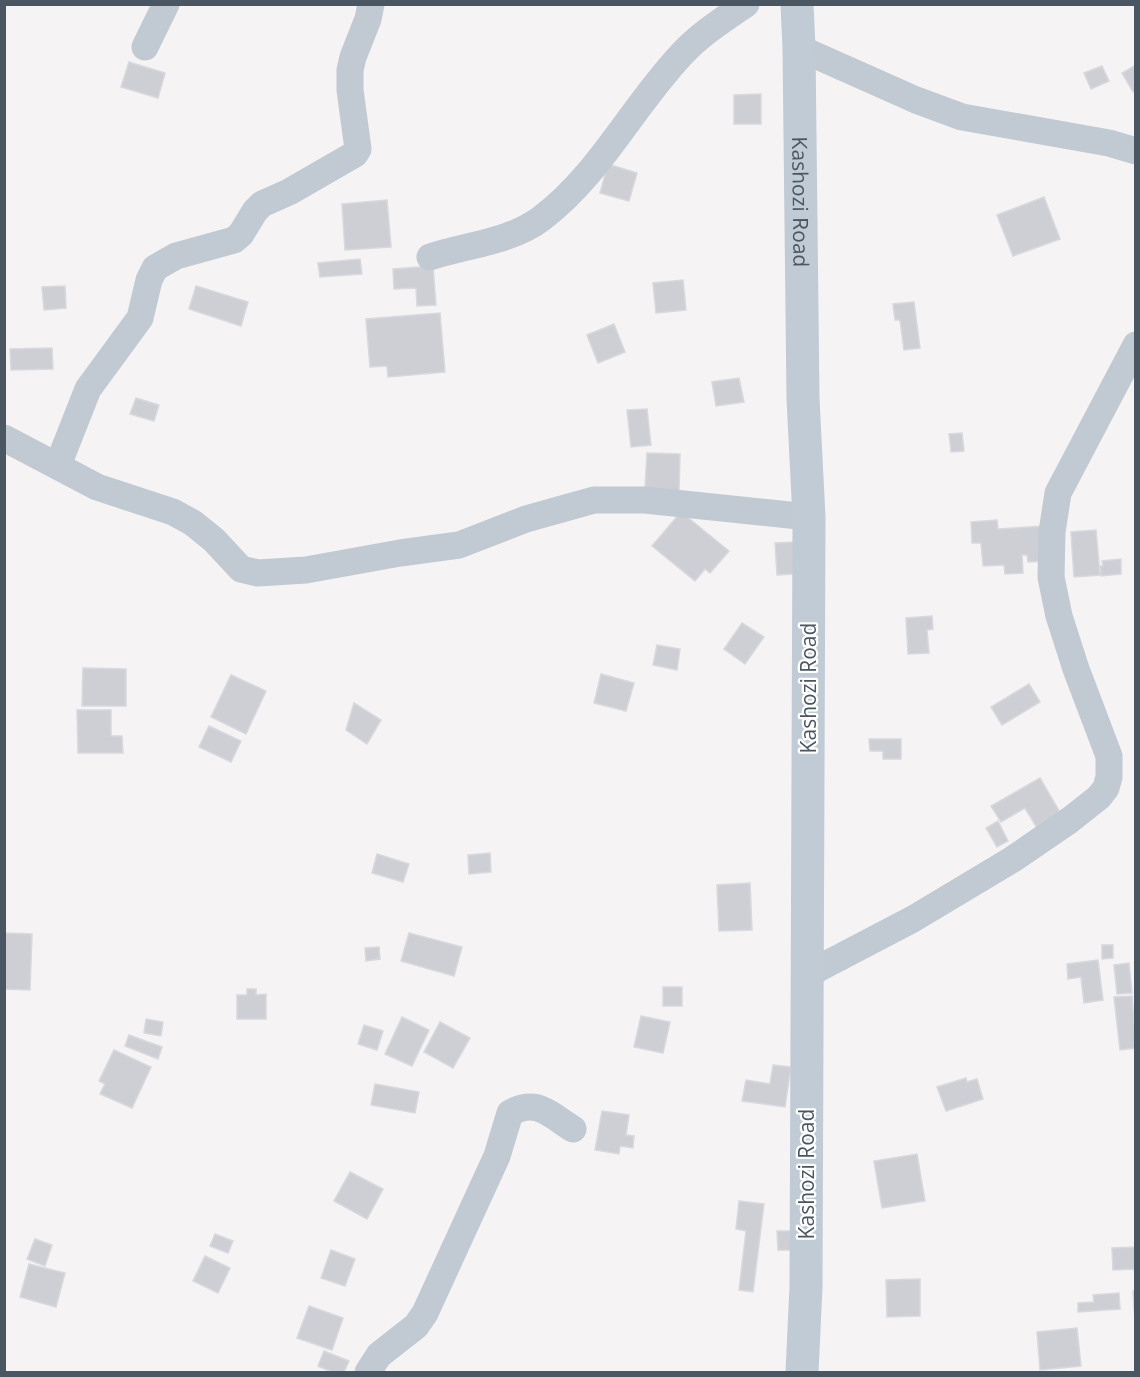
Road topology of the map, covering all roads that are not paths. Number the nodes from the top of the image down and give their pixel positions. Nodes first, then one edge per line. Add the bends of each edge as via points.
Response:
1 (166, 4) edge
2 (371, 4) edge
3 (747, 4) edge
4 (797, 4) edge
5 (145, 47) dead end
6 (799, 48) junction
7 (1136, 152) edge
8 (430, 257) dead end
9 (1136, 345) edge
10 (4, 438) edge
11 (58, 465) junction
12 (809, 517) junction
13 (806, 975) junction
14 (573, 1129) dead end
15 (368, 1372) edge
16 (802, 1372) edge

1 - 5 street
2 - 11 street via 350,70 358,149 355,154 262,204 234,240 176,256 155,268 140,318 88,389
3 - 8 street via 683,53 582,181 541,219 516,233
4 - 6 main road, Kashozi Road
6 - 7 street via 962,117 1109,143
6 - 12 main road, Kashozi Road via 803,399
9 - 13 street via 1058,493 1052,532 1051,577 1059,616 1109,756 1106,788 1070,820 1013,859 913,919
10 - 11 street
11 - 12 street via 97,487 173,512 214,540 241,569 258,573 306,570 459,545 526,519 594,500 645,500
12 - 13 main road, Kashozi Road
13 - 16 main road, Kashozi Road via 806,1287
14 - 15 street via 538,1107 526,1105 510,1113 496,1156 425,1314 379,1355

